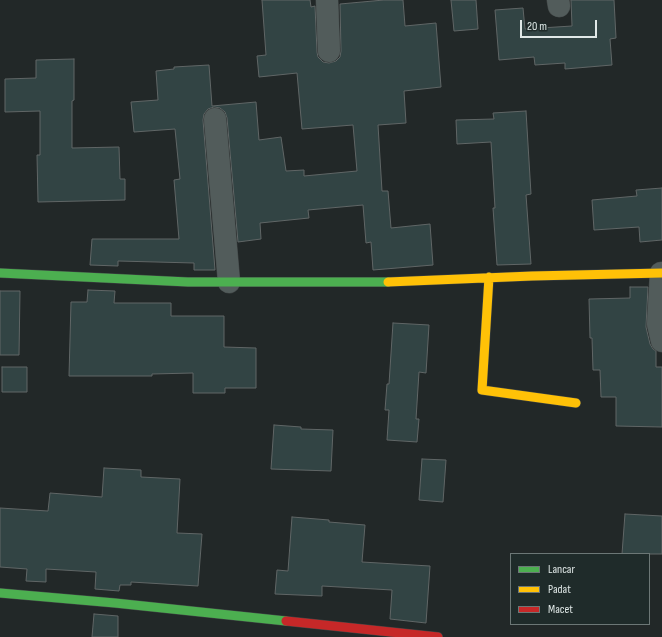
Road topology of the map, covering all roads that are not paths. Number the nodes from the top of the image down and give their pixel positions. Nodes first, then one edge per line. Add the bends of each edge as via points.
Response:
1 (326, 0) edge
2 (329, 51) dead end
3 (215, 119) dead end
4 (0, 273) edge
5 (661, 273) edge
6 (489, 277) junction
7 (229, 282) junction
8 (662, 341) edge
9 (576, 403) dead end
10 (0, 593) edge
11 (368, 633) edge
12 (438, 637) edge

1 - 2 street
3 - 7 street
4 - 7 street
5 - 6 street
5 - 8 street via 658,324
6 - 7 street via 371,283
6 - 9 street via 482,390
10 - 11 street via 115,603
11 - 12 street

